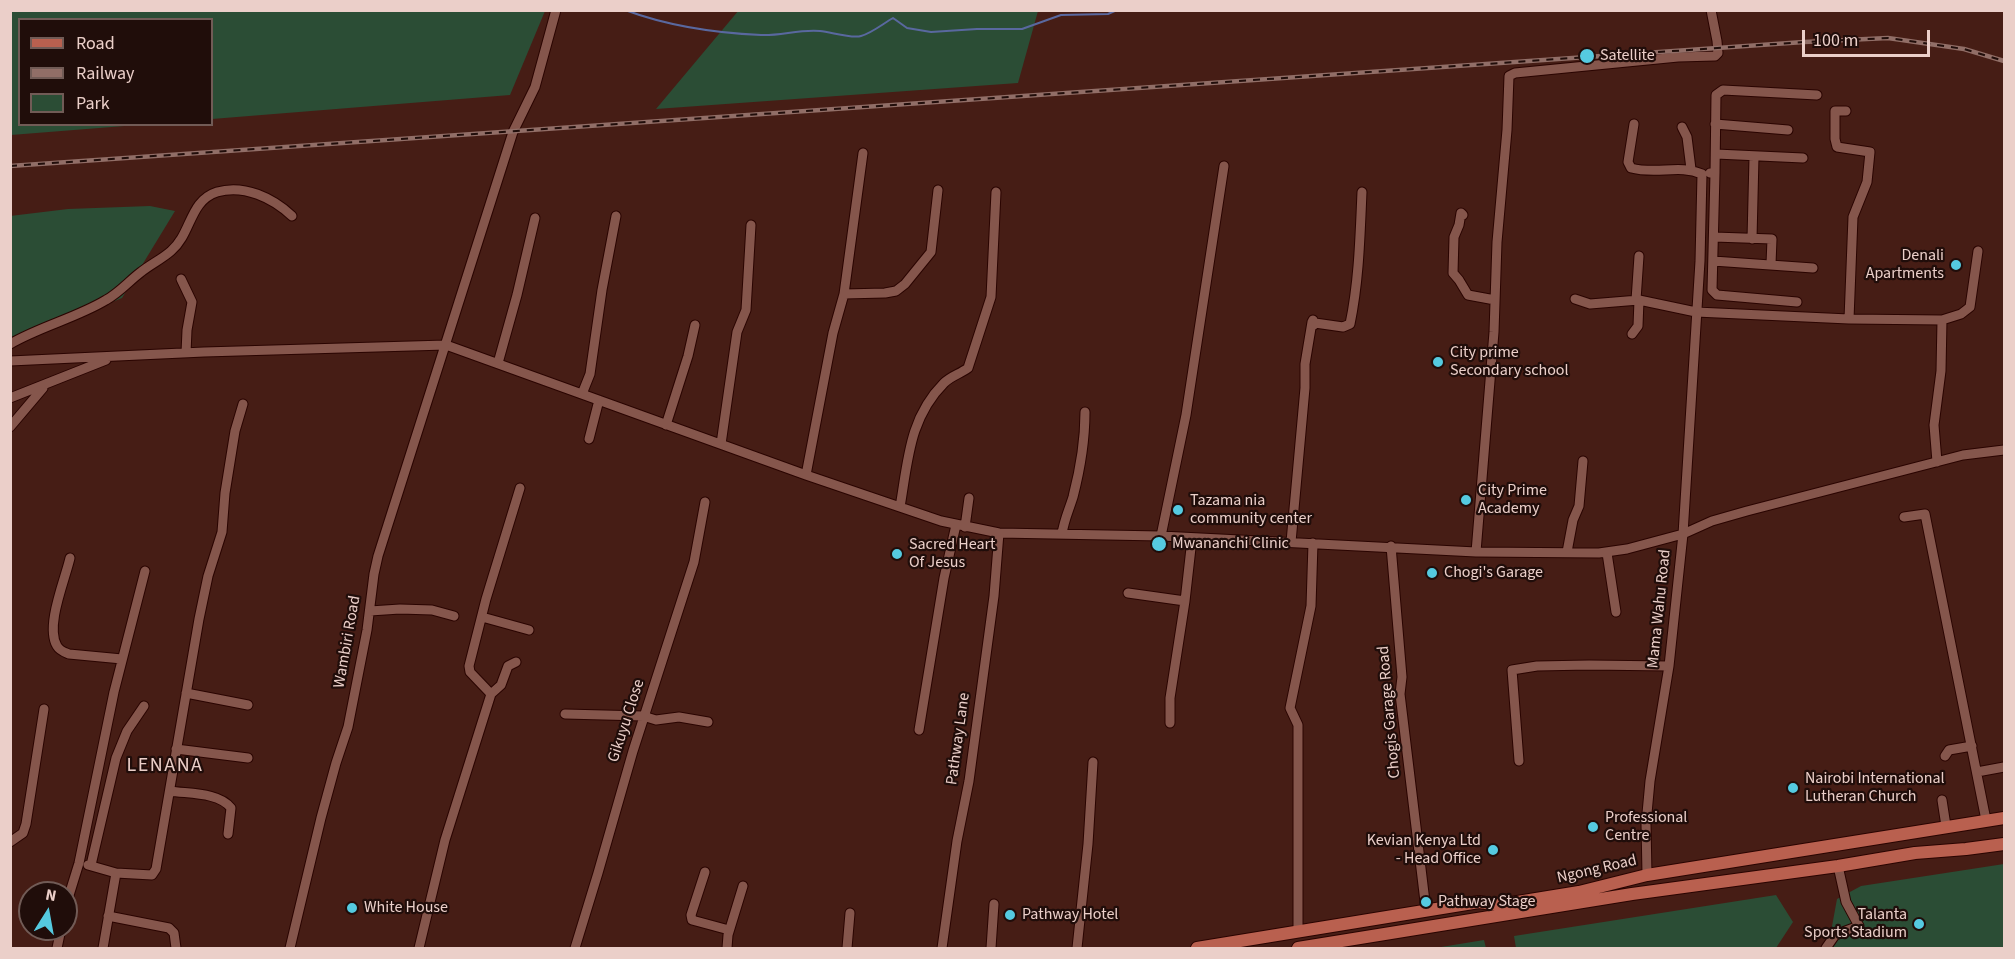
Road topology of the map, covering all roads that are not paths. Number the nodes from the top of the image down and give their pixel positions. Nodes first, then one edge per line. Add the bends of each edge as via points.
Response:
1 (556, 10) edge
2 (1711, 10) edge
3 (1817, 95) dead end
4 (1846, 111) dead end
5 (1634, 124) dead end
6 (1715, 124) junction
7 (1682, 126) dead end
8 (1788, 130) dead end
9 (863, 153) dead end
10 (1716, 154) junction
11 (1754, 157) junction
12 (1803, 158) dead end
13 (1224, 166) dead end
14 (1691, 169) junction
15 (1715, 173) junction
16 (1702, 174) junction
17 (938, 190) dead end
18 (996, 192) dead end
19 (1362, 192) dead end
20 (1463, 215) dead end
21 (292, 216) dead end
22 (616, 216) dead end
23 (535, 218) dead end
24 (750, 225) dead end
25 (1714, 237) junction
26 (1752, 238) junction
27 (1978, 251) dead end
28 (1640, 256) dead end
29 (1713, 261) junction
30 (1771, 264) junction
31 (1813, 267) dead end
32 (182, 279) dead end
33 (844, 294) junction
34 (1575, 299) dead end
35 (1495, 300) junction
36 (1638, 300) junction
37 (1797, 302) dead end
38 (1696, 312) junction
39 (1849, 319) junction
40 (1942, 320) junction
41 (695, 326) dead end
42 (1632, 334) dead end
43 (10, 344) edge
44 (446, 345) junction
45 (186, 353) junction
46 (114, 357) junction
47 (10, 362) edge
48 (498, 363) junction
49 (45, 386) junction
50 (582, 394) junction
51 (10, 398) edge
52 (599, 400) junction
53 (243, 404) dead end
54 (1085, 412) dead end
55 (666, 425) junction
56 (10, 427) edge
57 (589, 440) dead end
58 (721, 444) junction
59 (2004, 450) edge
60 (1583, 461) dead end
61 (1937, 462) junction
62 (806, 474) junction
63 (520, 488) dead end
64 (969, 498) dead end
65 (705, 502) dead end
66 (900, 507) junction
67 (1904, 517) dead end
68 (960, 526) junction
69 (999, 533) junction
70 (1062, 534) junction
71 (1683, 534) junction
72 (1161, 537) junction
73 (1192, 539) junction
74 (1292, 542) junction
75 (1313, 543) junction
76 (1391, 546) junction
77 (1476, 552) junction
78 (1567, 552) junction
79 (1607, 553) junction
80 (70, 558) dead end
81 (145, 570) dead end
82 (1128, 593) dead end
83 (1185, 601) junction
84 (369, 611) junction
85 (1616, 612) dead end
86 (454, 616) dead end
87 (482, 617) junction
88 (529, 630) dead end
89 (122, 659) junction
90 (516, 662) dead end
91 (1669, 666) junction
92 (186, 693) junction
93 (491, 694) junction
94 (248, 705) dead end
95 (144, 706) dead end
96 (44, 710) dead end
97 (565, 714) dead end
98 (643, 716) junction
99 (708, 722) dead end
100 (1170, 723) dead end
101 (919, 730) dead end
102 (1972, 746) junction
103 (176, 749) junction
104 (1945, 756) dead end
105 (248, 758) dead end
106 (1519, 761) dead end
107 (1093, 762) dead end
108 (2004, 767) edge
109 (1977, 772) junction
110 (170, 791) junction
111 (1942, 800) dead end
112 (2004, 818) edge
113 (1986, 820) junction
114 (1946, 826) junction
115 (228, 834) dead end
116 (10, 842) edge
117 (2004, 844) edge
118 (79, 863) junction
119 (92, 865) junction
120 (1838, 866) junction
121 (705, 872) dead end
122 (116, 873) junction
123 (1647, 875) junction
124 (73, 881) edge
125 (743, 886) dead end
126 (994, 904) dead end
127 (1425, 910) junction
128 (850, 914) dead end
129 (108, 916) junction
130 (729, 930) junction
131 (1298, 932) junction
132 (103, 948) edge
133 (176, 948) edge
134 (290, 948) edge
135 (419, 948) edge
136 (575, 948) edge
137 (727, 948) edge
138 (847, 948) edge
139 (942, 948) edge
140 (991, 948) edge
141 (1077, 948) edge
142 (1197, 948) edge
143 (1298, 948) edge
144 (1826, 948) edge

1 - 44 street, Wambiri Road via 535,87 513,132
2 - 35 street via 1717,40 1715,56 1509,76
3 - 6 street via 1720,91 1716,95
4 - 39 street via 1835,111 1837,147 1870,153 1867,182 1853,217
5 - 14 street via 1628,162 1631,168 1650,172
6 - 8 street
6 - 10 street
7 - 14 street
9 - 33 street
10 - 11 street
10 - 15 street
11 - 12 street
11 - 26 street
13 - 72 street via 1186,415
14 - 16 street
15 - 16 street
15 - 25 street
16 - 38 street
17 - 33 street via 931,252 905,284 885,293
18 - 66 street via 992,289 987,314 968,368 943,384 916,424
19 - 74 street via 1359,263 1350,324 1314,325 1312,320 1311,325
20 - 35 street via 1454,237 1453,273 1468,295
21 - 43 street via 275,201 256,194 227,191 208,196 196,207 174,248 114,295
22 - 50 street via 590,374
23 - 48 street
24 - 58 street via 746,310 737,332
25 - 26 street
25 - 29 street
26 - 30 street via 1772,239
27 - 40 street via 1970,307
28 - 36 street
29 - 30 street
29 - 37 street via 1712,290 1717,295
30 - 31 street
32 - 45 street via 192,302
33 - 62 street
34 - 36 street via 1590,304
35 - 77 street
36 - 38 street
36 - 42 street via 1638,326
38 - 39 street
38 - 71 street
39 - 40 street
40 - 61 street via 1934,425
41 - 55 street
44 - 45 street
44 - 48 street
44 - 84 street, Wambiri Road via 378,556
45 - 46 street
46 - 47 street
46 - 49 street
48 - 50 street
49 - 51 street
49 - 56 street
50 - 52 street
52 - 55 street
52 - 57 street
53 - 92 street via 235,431 222,532 208,576
54 - 70 street via 1073,495
55 - 58 street
58 - 62 street
59 - 61 street, Mama Wahu Road via 1963,454
60 - 78 street via 1579,506
61 - 71 street, Mama Wahu Road via 1747,511
62 - 66 street
63 - 87 street
64 - 68 street
65 - 98 street, Gikuyu Close via 694,562
66 - 68 street
67 - 102 street via 1925,514
68 - 69 street
68 - 101 street via 944,578
69 - 70 street
69 - 139 street, Pathway Lane via 969,781
70 - 72 street
71 - 79 street
71 - 91 street, Mama Wahu Road
72 - 73 street
73 - 74 street
73 - 83 street
74 - 75 street
75 - 76 street
75 - 131 street via 1311,606 1290,708 1298,725
76 - 77 street
76 - 127 street, Chogis Garage Road via 1402,676 1400,694
77 - 78 street
78 - 79 street
79 - 85 street
80 - 89 street via 54,621 56,645 69,654
81 - 89 street
82 - 83 street
83 - 100 street via 1170,698
84 - 86 street via 432,610
84 - 134 street, Wambiri Road via 348,727 321,818
87 - 88 street
87 - 93 street via 469,666
89 - 118 street
90 - 93 street via 508,666 503,683
91 - 106 street via 1589,664 1512,670
91 - 123 street, Mama Wahu Road via 1650,781
92 - 94 street
92 - 103 street
93 - 135 street via 445,840
95 - 119 street via 127,731 116,759
96 - 116 street via 26,824 23,833
97 - 98 street
98 - 99 street
98 - 136 street, Gikuyu Close
102 - 104 street via 1949,750
102 - 109 street
103 - 105 street
103 - 110 street
107 - 141 street
108 - 109 street
109 - 113 street
110 - 115 street via 228,803
110 - 122 street via 156,869 152,875
111 - 114 street
112 - 113 main road, Ngong Road
113 - 114 main road, Ngong Road
114 - 123 main road, Ngong Road
117 - 120 main road, Ngong Road
118 - 119 street
118 - 124 street
119 - 122 street
120 - 143 main road, Ngong Road via 1632,894
120 - 144 street via 1846,902 1859,926 1835,935
121 - 130 street via 692,920
122 - 129 street
123 - 127 main road, Ngong Road via 1522,902 1479,902
125 - 130 street
126 - 140 street
127 - 131 main road, Ngong Road
128 - 138 street
129 - 132 street
129 - 133 street via 169,928 174,933
130 - 137 street
131 - 142 main road, Ngong Road

